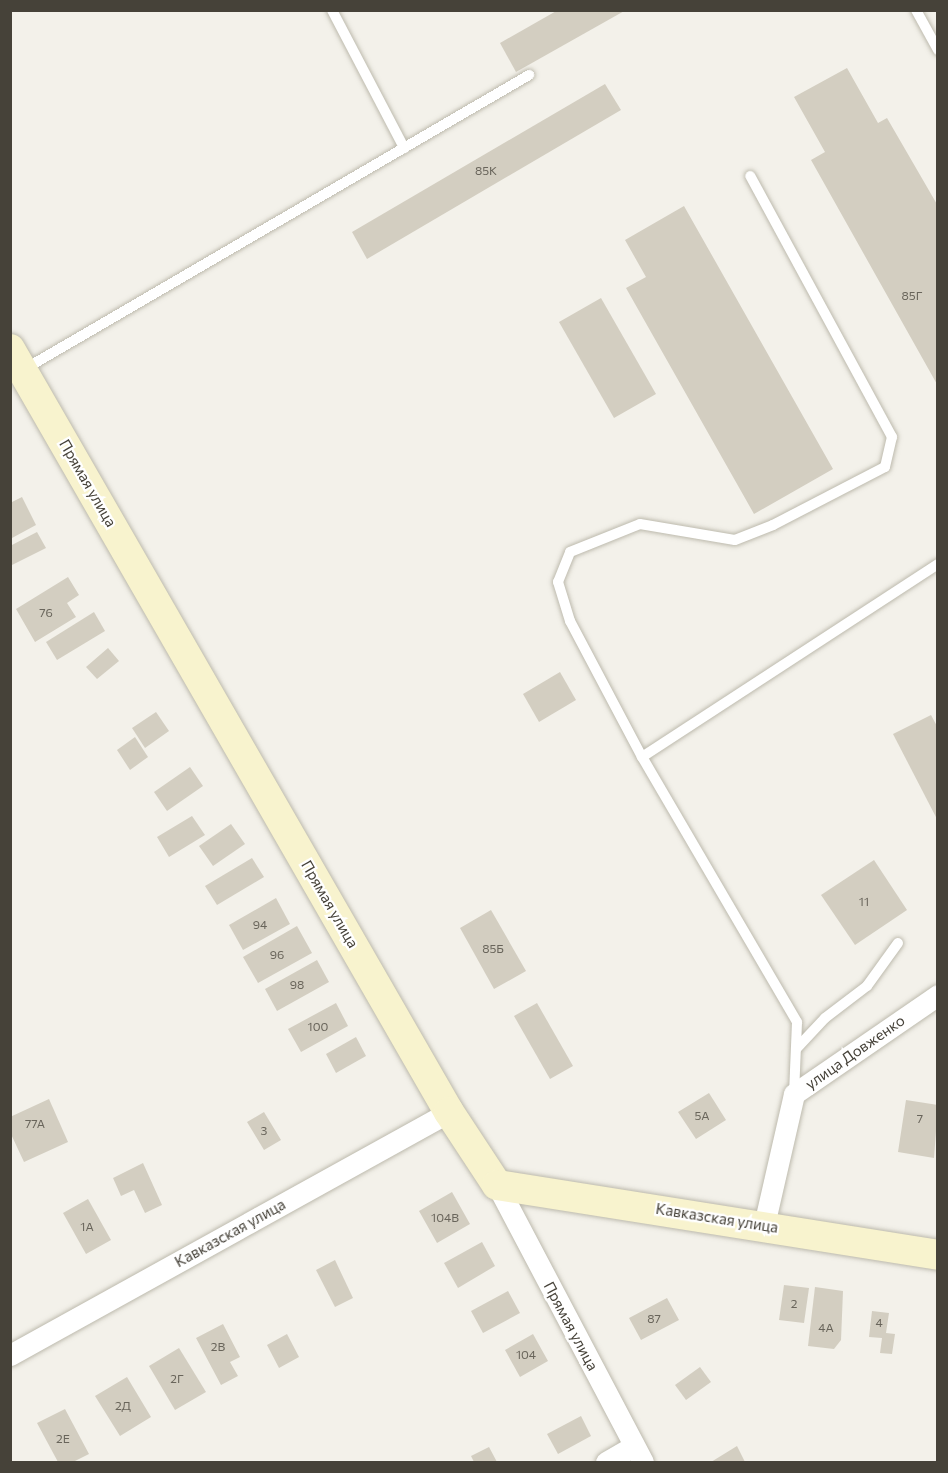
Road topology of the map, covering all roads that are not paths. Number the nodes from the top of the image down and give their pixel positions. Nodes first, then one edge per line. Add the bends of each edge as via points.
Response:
1 (332, 10) edge
2 (916, 10) edge
3 (938, 50) edge
4 (530, 75) dead end
5 (404, 148) junction
6 (750, 176) dead end
7 (17, 360) edge
8 (938, 564) edge
9 (642, 757) junction
10 (897, 943) dead end
11 (938, 995) edge
12 (796, 1049) junction
13 (794, 1094) junction
14 (449, 1112) junction
15 (497, 1185) junction
16 (764, 1225) junction
17 (938, 1255) edge
18 (10, 1354) edge
19 (639, 1454) edge
20 (606, 1462) edge

1 - 5 lane
2 - 3 lane
4 - 5 lane
5 - 7 lane
6 - 9 lane via 892,437 885,467 773,525 735,540 640,524 570,552 558,582 570,621
7 - 14 street, Прямая улица
8 - 9 lane
9 - 12 lane via 797,1022
10 - 12 lane via 867,986 825,1018
11 - 13 street, улица Довженко
12 - 13 lane
13 - 16 street, улица Довженко
14 - 15 street, Прямая улица
14 - 18 street, Кавказская улица
15 - 16 street, Кавказская улица
15 - 19 street, Прямая улица
16 - 17 street, Кавказская улица
19 - 20 street

